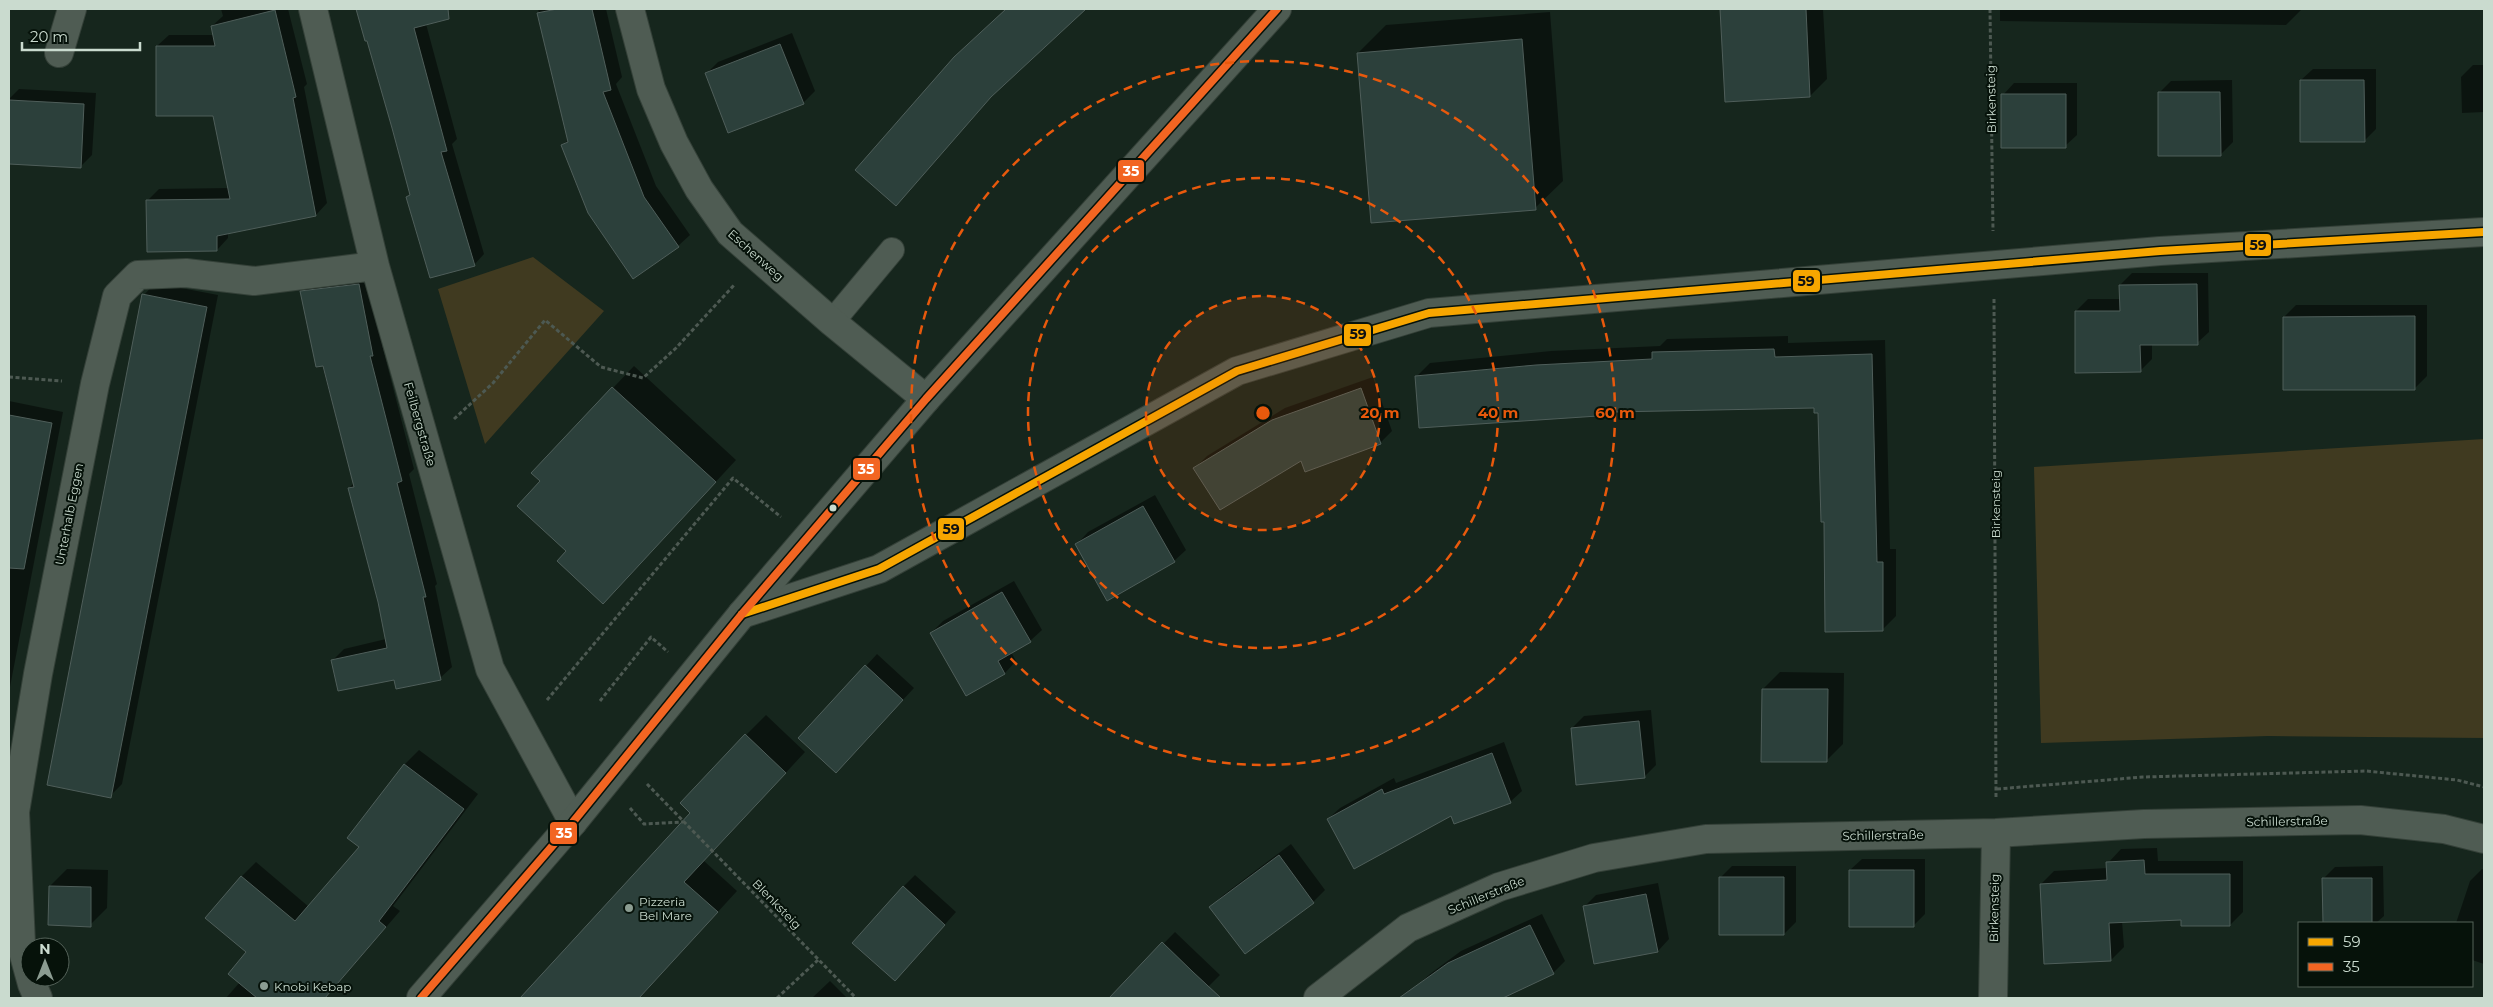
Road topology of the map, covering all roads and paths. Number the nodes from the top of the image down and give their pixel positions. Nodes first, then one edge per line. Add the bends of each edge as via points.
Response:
1 (72, 9) edge
2 (313, 9) edge
3 (630, 9) edge
4 (1277, 9) edge
5 (1990, 9) edge
6 (59, 52) dead end
7 (2484, 232) edge
8 (892, 250) dead end
9 (758, 258) junction
10 (1993, 265) junction
11 (375, 266) junction
12 (832, 322) junction
13 (9, 377) edge
14 (95, 384) junction
15 (926, 399) junction
16 (426, 445) junction
17 (808, 538) junction
18 (742, 614) junction
19 (651, 637) dead end
20 (600, 701) dead end
21 (522, 729) junction
22 (606, 781) junction
23 (646, 783) dead end
24 (2484, 787) edge
25 (1996, 789) junction
26 (573, 822) junction
27 (684, 822) junction
28 (1996, 833) junction
29 (2484, 839) edge
30 (818, 960) junction
31 (38, 998) edge
32 (421, 998) edge
33 (777, 998) edge
34 (856, 998) edge
35 (1318, 998) edge
36 (1993, 998) edge

1 - 6 street
2 - 11 street, Feilbergstraße
3 - 9 street, Eschenweg via 650,89 674,143 699,189 730,233
4 - 15 street
5 - 10 path, Birkensteig
7 - 10 street via 2160,251
8 - 12 lane
9 - 12 street, Eschenweg
9 - 16 path via 676,348 643,378 601,367 545,320 493,383
10 - 18 street via 1429,313 1237,371 879,569
10 - 25 path, Birkensteig
11 - 14 street, Unterhalb Eggen via 254,281 186,273 138,275 117,296
11 - 16 street, Feilbergstraße
12 - 15 street, Eschenweg
13 - 14 path
14 - 31 street, Unterhalb Eggen via 38,674 15,812 22,944
15 - 17 street
16 - 21 street, Feilbergstraße via 490,669
17 - 18 street
17 - 21 path via 733,478
18 - 22 street
19 - 20 path
21 - 26 street, Feilbergstraße
22 - 26 street
22 - 27 path via 644,824
23 - 27 path, Blenksteig
24 - 25 path via 2457,780 2366,772 2142,777
25 - 28 path, Birkensteig
26 - 32 street
27 - 30 path, Blenksteig
28 - 29 street, Schillerstraße via 2144,824 2360,820 2444,829
28 - 35 street, Schillerstraße via 1706,839 1594,858 1499,887 1408,928
28 - 36 street, Birkensteig
30 - 33 path
30 - 34 path, Blenksteig

